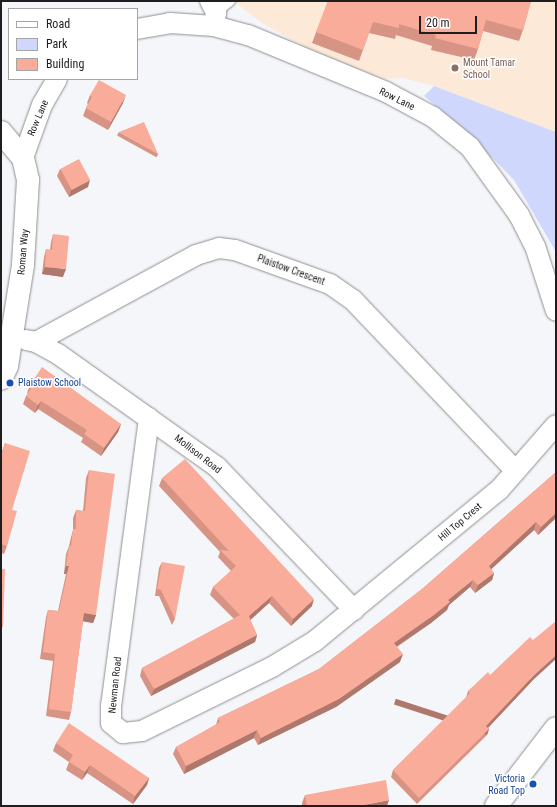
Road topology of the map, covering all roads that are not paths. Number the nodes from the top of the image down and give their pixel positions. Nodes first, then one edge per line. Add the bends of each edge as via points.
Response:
1 (218, 10) edge
2 (138, 29) edge
3 (56, 80) edge
4 (1, 132) edge
5 (23, 158) junction
6 (556, 310) edge
7 (12, 337) junction
8 (36, 342) junction
9 (1, 379) edge
10 (150, 418) junction
11 (556, 425) edge
12 (516, 471) junction
13 (354, 610) junction
14 (556, 728) edge
15 (496, 806) edge

1 - 2 street, Row Lane
1 - 6 street, Row Lane via 248,35 386,92 433,117 470,147 501,188 535,246
3 - 5 street, Row Lane via 42,105
4 - 5 street, Roman Way
5 - 7 street, Roman Way via 28,180 23,265
7 - 8 street, Mollison Road
7 - 9 street, Roman Way via 7,366
8 - 10 street, Mollison Road via 58,354
8 - 12 street, Plaistow Crescent via 196,255 219,248 235,250 330,284 353,300
10 - 13 street, Mollison Road via 217,467
10 - 13 street, Newman Road via 130,556 111,724 122,733 142,731 272,667 315,641
11 - 12 street, Hill Top Crest
12 - 13 street, Hill Top Crest via 499,490
14 - 15 street

